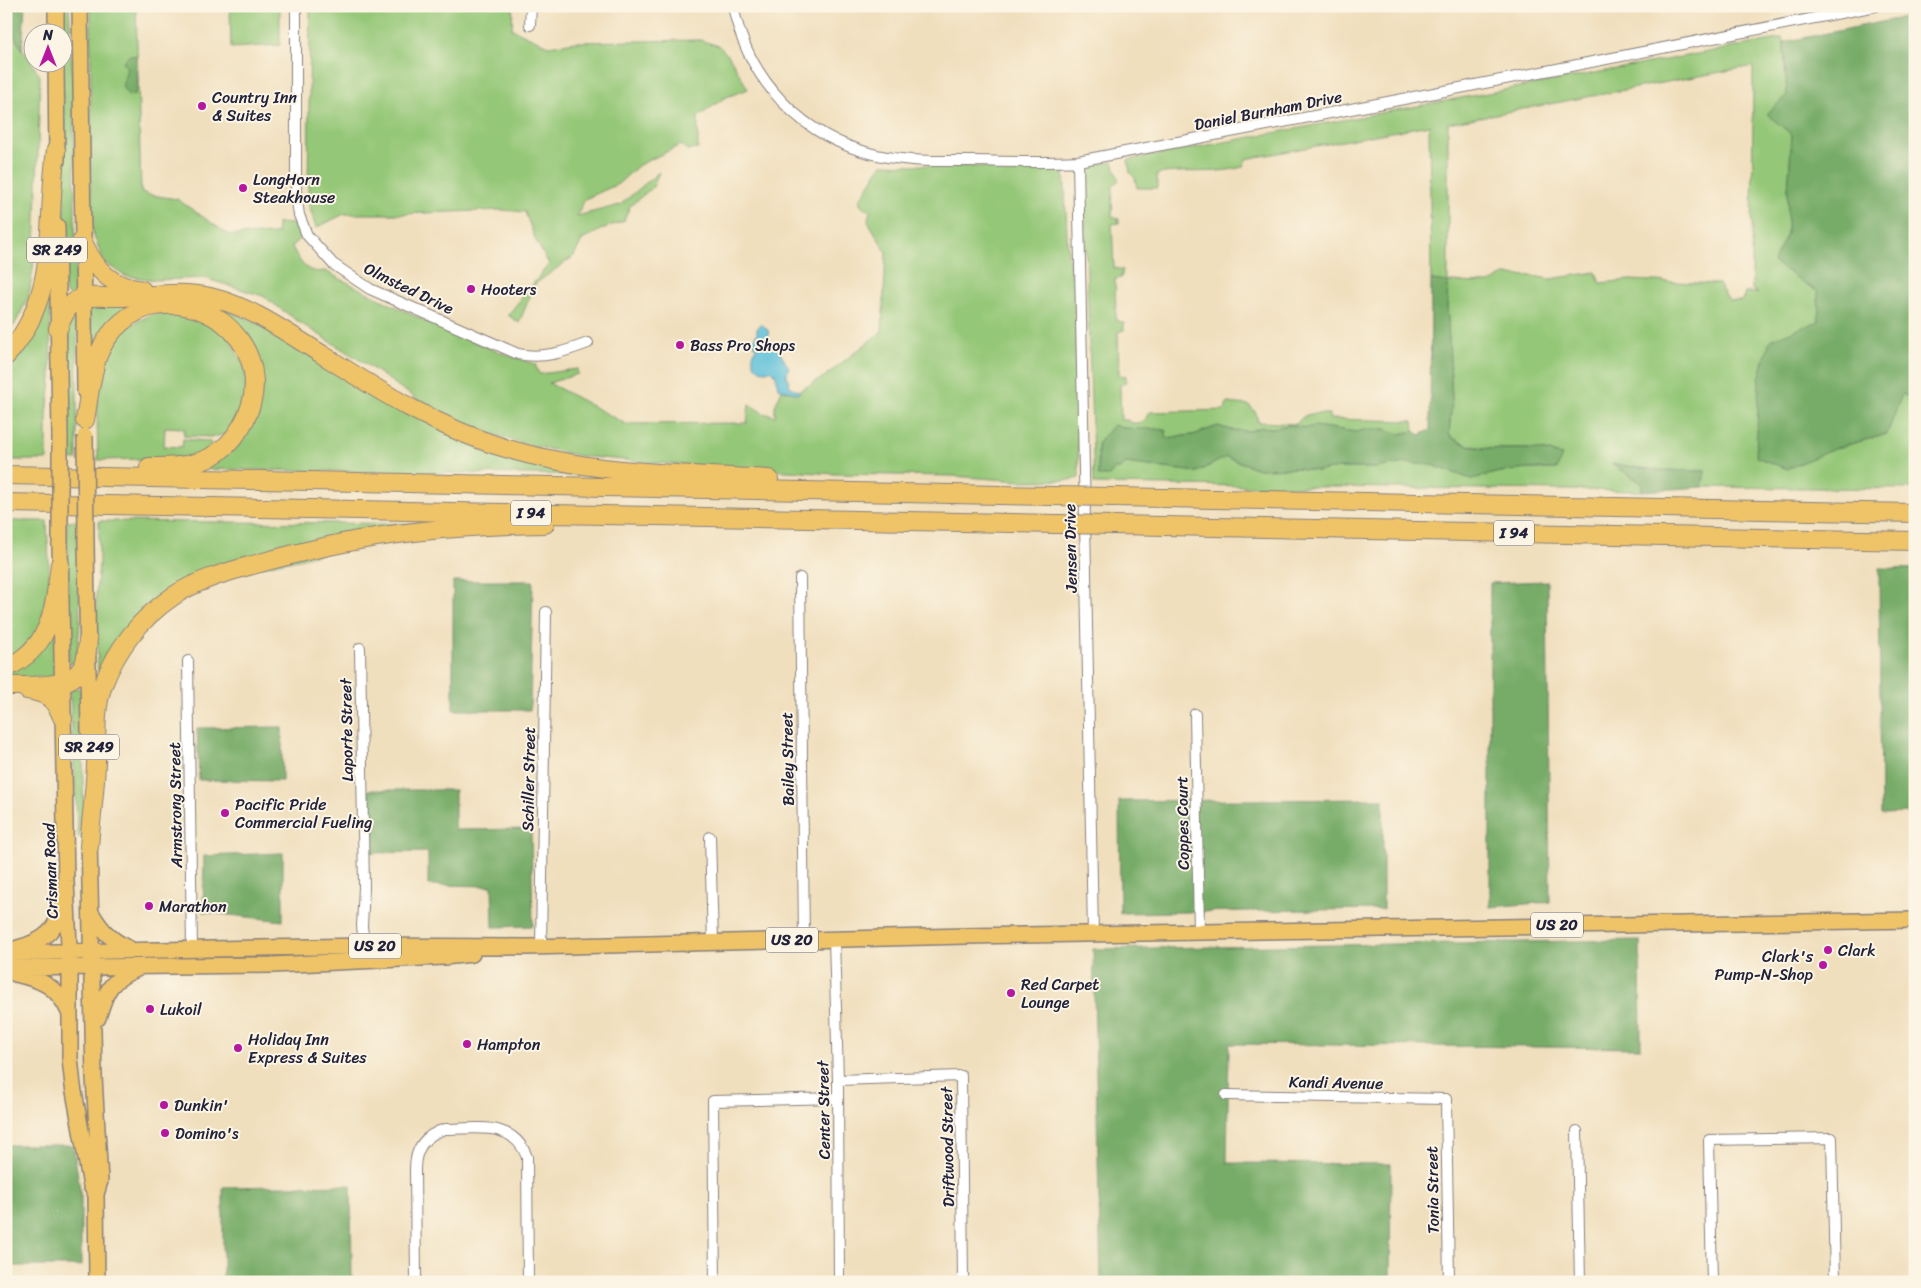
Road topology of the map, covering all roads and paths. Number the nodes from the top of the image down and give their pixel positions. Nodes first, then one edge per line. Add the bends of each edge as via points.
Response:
1 (56, 6) edge
2 (80, 6) edge
3 (296, 6) edge
4 (530, 6) edge
5 (733, 6) edge
6 (1876, 6) edge
7 (56, 22) edge
8 (530, 25) dead end
9 (56, 72) edge
10 (56, 150) junction
11 (1078, 161) junction
12 (82, 240) junction
13 (162, 293) junction
14 (83, 298) junction
15 (58, 329) junction
16 (588, 343) dead end
17 (6, 356) edge
18 (85, 428) junction
19 (10, 476) edge
20 (1029, 496) junction
21 (6, 503) edge
22 (163, 506) junction
23 (6, 513) edge
24 (1915, 513) edge
25 (733, 517) junction
26 (1915, 541) edge
27 (60, 564) junction
28 (800, 578) dead end
29 (546, 612) dead end
30 (88, 640) junction
31 (360, 648) dead end
32 (188, 661) dead end
33 (6, 668) edge
34 (63, 684) junction
35 (6, 687) edge
36 (1196, 714) dead end
37 (63, 719) junction
38 (710, 837) dead end
39 (89, 847) junction
40 (66, 881) junction
41 (92, 914) junction
42 (1915, 920) edge
43 (1199, 931) junction
44 (1093, 934) junction
45 (834, 938) junction
46 (804, 940) junction
47 (713, 942) junction
48 (364, 946) junction
49 (535, 947) junction
50 (192, 949) junction
51 (134, 950) junction
52 (92, 951) junction
53 (6, 952) edge
54 (70, 952) junction
55 (367, 961) junction
56 (143, 967) junction
57 (70, 968) junction
58 (92, 968) junction
59 (6, 970) edge
60 (70, 1014) junction
61 (94, 1036) junction
62 (838, 1080) junction
63 (1226, 1095) dead end
64 (838, 1098) junction
65 (1446, 1099) joint
66 (1577, 1131) dead end
67 (96, 1194) junction
68 (97, 1282) edge
69 (416, 1282) edge
70 (528, 1282) edge
71 (716, 1282) edge
72 (840, 1282) edge
73 (963, 1282) edge
74 (1448, 1282) edge
75 (1580, 1282) edge
76 (1712, 1282) edge
77 (1835, 1282) edge

1 - 7 main road
2 - 12 main road, SR 249
3 - 16 street, Olmsted Drive via 296,194 299,215 308,235 333,264 370,289 518,354 544,356
4 - 8 street
5 - 11 street, Daniel Burnham Drive via 745,48 771,91 802,121 829,137 878,156 911,160
6 - 11 street, Daniel Burnham Drive
9 - 10 main road, SR 249
10 - 15 main road, SR 249
10 - 17 highway via 45,278 37,306
11 - 44 street, Jensen Drive
12 - 13 highway via 96,266 109,279 128,288
12 - 14 main road, SR 249
13 - 14 highway
13 - 20 highway via 204,295 241,307 423,415 482,440 542,458 616,470 818,482 942,485
14 - 15 highway via 66,309
14 - 18 main road, SR 249
15 - 27 main road, Crisman Road / SR 249, bridge
18 - 19 highway via 98,354 107,338 132,315 148,307 165,304 201,309 230,326 243,345 253,379 253,398 247,418 236,435 209,458 176,466 113,467
18 - 30 main road, Crisman Road / SR 249, bridge
19 - 20 highway, I 94
20 - 24 highway, I 94, bridge
21 - 22 highway, I 94
22 - 23 highway via 112,513
22 - 25 highway, I 94
25 - 26 highway, I 94, bridge
25 - 39 highway via 505,525 390,535 278,558 189,587 155,610 130,634 102,686 96,722
27 - 33 highway via 54,612 47,631 20,662
27 - 34 main road, Crisman Road / SR 249
28 - 46 street, Bailey Street
29 - 49 street, Schiller Street
30 - 34 highway via 80,671
30 - 39 main road, Crisman Road / SR 249
31 - 48 street, Laporte Street
32 - 50 street, Armstrong Street
34 - 35 highway
34 - 37 main road, Crisman Road / SR 249
35 - 37 highway via 46,695 54,700
36 - 43 street, Coppes Court
37 - 40 main road, Crisman Road / SR 249
38 - 47 street
39 - 41 main road, Crisman Road / SR 249
40 - 53 main road via 56,926 46,937 31,945
40 - 54 main road, Crisman Road / SR 249
41 - 51 main road via 107,936
41 - 52 main road, Crisman Road / SR 249
42 - 43 main road, US 20
43 - 44 main road, US 20
44 - 45 main road, US 20
45 - 46 main road, US 20
45 - 62 street, Center Street
46 - 47 main road, US 20
47 - 49 main road, US 20
48 - 49 main road, US 20
48 - 50 main road, US 20
48 - 55 street, Laporte Street
49 - 55 main road, US 20
50 - 51 main road, US 20
51 - 52 main road, US 20
52 - 54 main road, US 20
52 - 58 main road, Crisman Road / SR 249
53 - 54 main road, US 20
54 - 57 main road, Crisman Road / SR 249
55 - 56 main road, US 20
56 - 58 main road, US 20
56 - 61 main road via 122,975 111,984 104,995
57 - 58 main road, US 20
57 - 59 main road, US 20
57 - 60 main road, Crisman Road
58 - 61 main road, Crisman Road
59 - 60 main road via 53,988
60 - 67 main road, Crisman Road via 73,1086 91,1186
61 - 67 main road, Crisman Road via 100,1181
62 - 64 street, Center Street
62 - 73 street, Driftwood Street via 961,1076
63 - 65 street, Kandi Avenue
64 - 71 street via 714,1101
64 - 72 street, Center Street
65 - 74 street, Tonia Street
66 - 75 street
67 - 68 main road, Crisman Road
69 - 70 street via 415,1169 418,1151 429,1136 445,1130 494,1128 509,1134 523,1147 527,1157
76 - 77 street via 1709,1140 1832,1138

